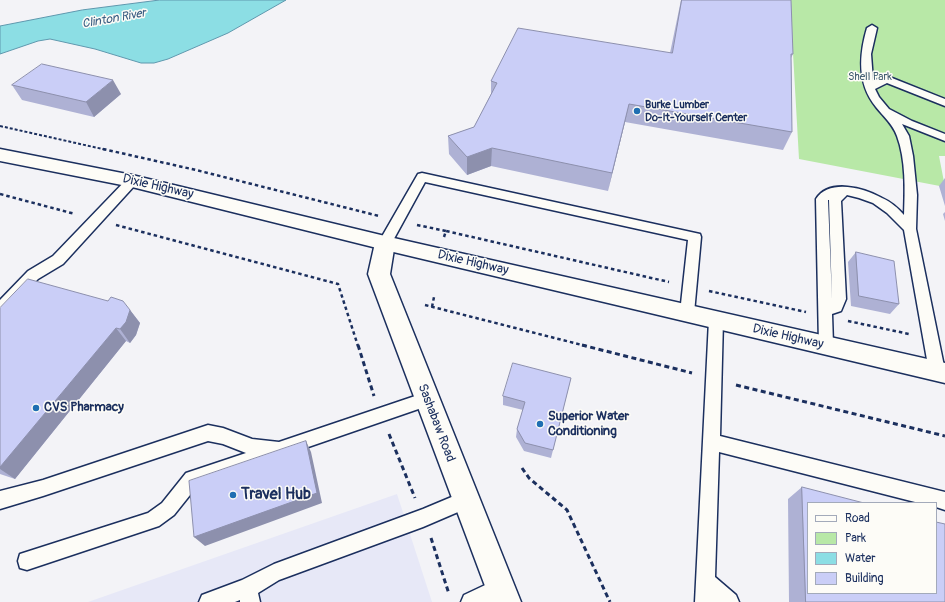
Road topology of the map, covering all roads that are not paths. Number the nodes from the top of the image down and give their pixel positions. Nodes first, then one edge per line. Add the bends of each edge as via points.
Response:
1 (872, 28) dead end
2 (871, 87) junction
3 (945, 103) edge
4 (885, 109) junction
5 (945, 138) edge
6 (0, 155) edge
7 (132, 181) junction
8 (910, 229) junction
9 (385, 243) junction
10 (0, 308) edge
11 (686, 313) junction
12 (716, 320) junction
13 (826, 346) junction
14 (941, 372) edge
15 (427, 398) junction
16 (711, 442) junction
17 (284, 448) junction
18 (0, 500) edge
19 (466, 500) junction
20 (945, 501) edge
21 (27, 561) dead end
22 (706, 581) junction
23 (248, 595) edge
24 (503, 595) edge
25 (209, 602) edge
26 (471, 602) edge
27 (705, 602) edge
28 (729, 602) edge

1 - 2 lane via 865,58
2 - 3 lane via 882,80 888,80
2 - 4 lane via 874,96
4 - 5 lane via 908,123
4 - 8 lane via 903,135 908,160
6 - 7 main road, Dixie Highway
7 - 9 main road, Dixie Highway
7 - 10 lane via 58,260 33,275
8 - 13 lane via 894,212 872,196 844,191 829,193 822,199
8 - 14 lane
9 - 11 main road, Dixie Highway
9 - 11 lane via 422,177 695,237
9 - 15 main road, Sashabaw Road via 379,274
11 - 12 main road, Dixie Highway
12 - 13 main road, Dixie Highway
12 - 16 lane
13 - 14 main road, Dixie Highway
15 - 17 lane
15 - 19 main road, Sashabaw Road
16 - 20 lane
16 - 22 lane
17 - 18 lane via 252,447 208,433
17 - 21 lane via 192,478 168,509 153,520
19 - 23 lane via 274,573
19 - 24 main road, Sashabaw Road
22 - 27 lane
22 - 28 lane
23 - 25 lane
24 - 26 lane

